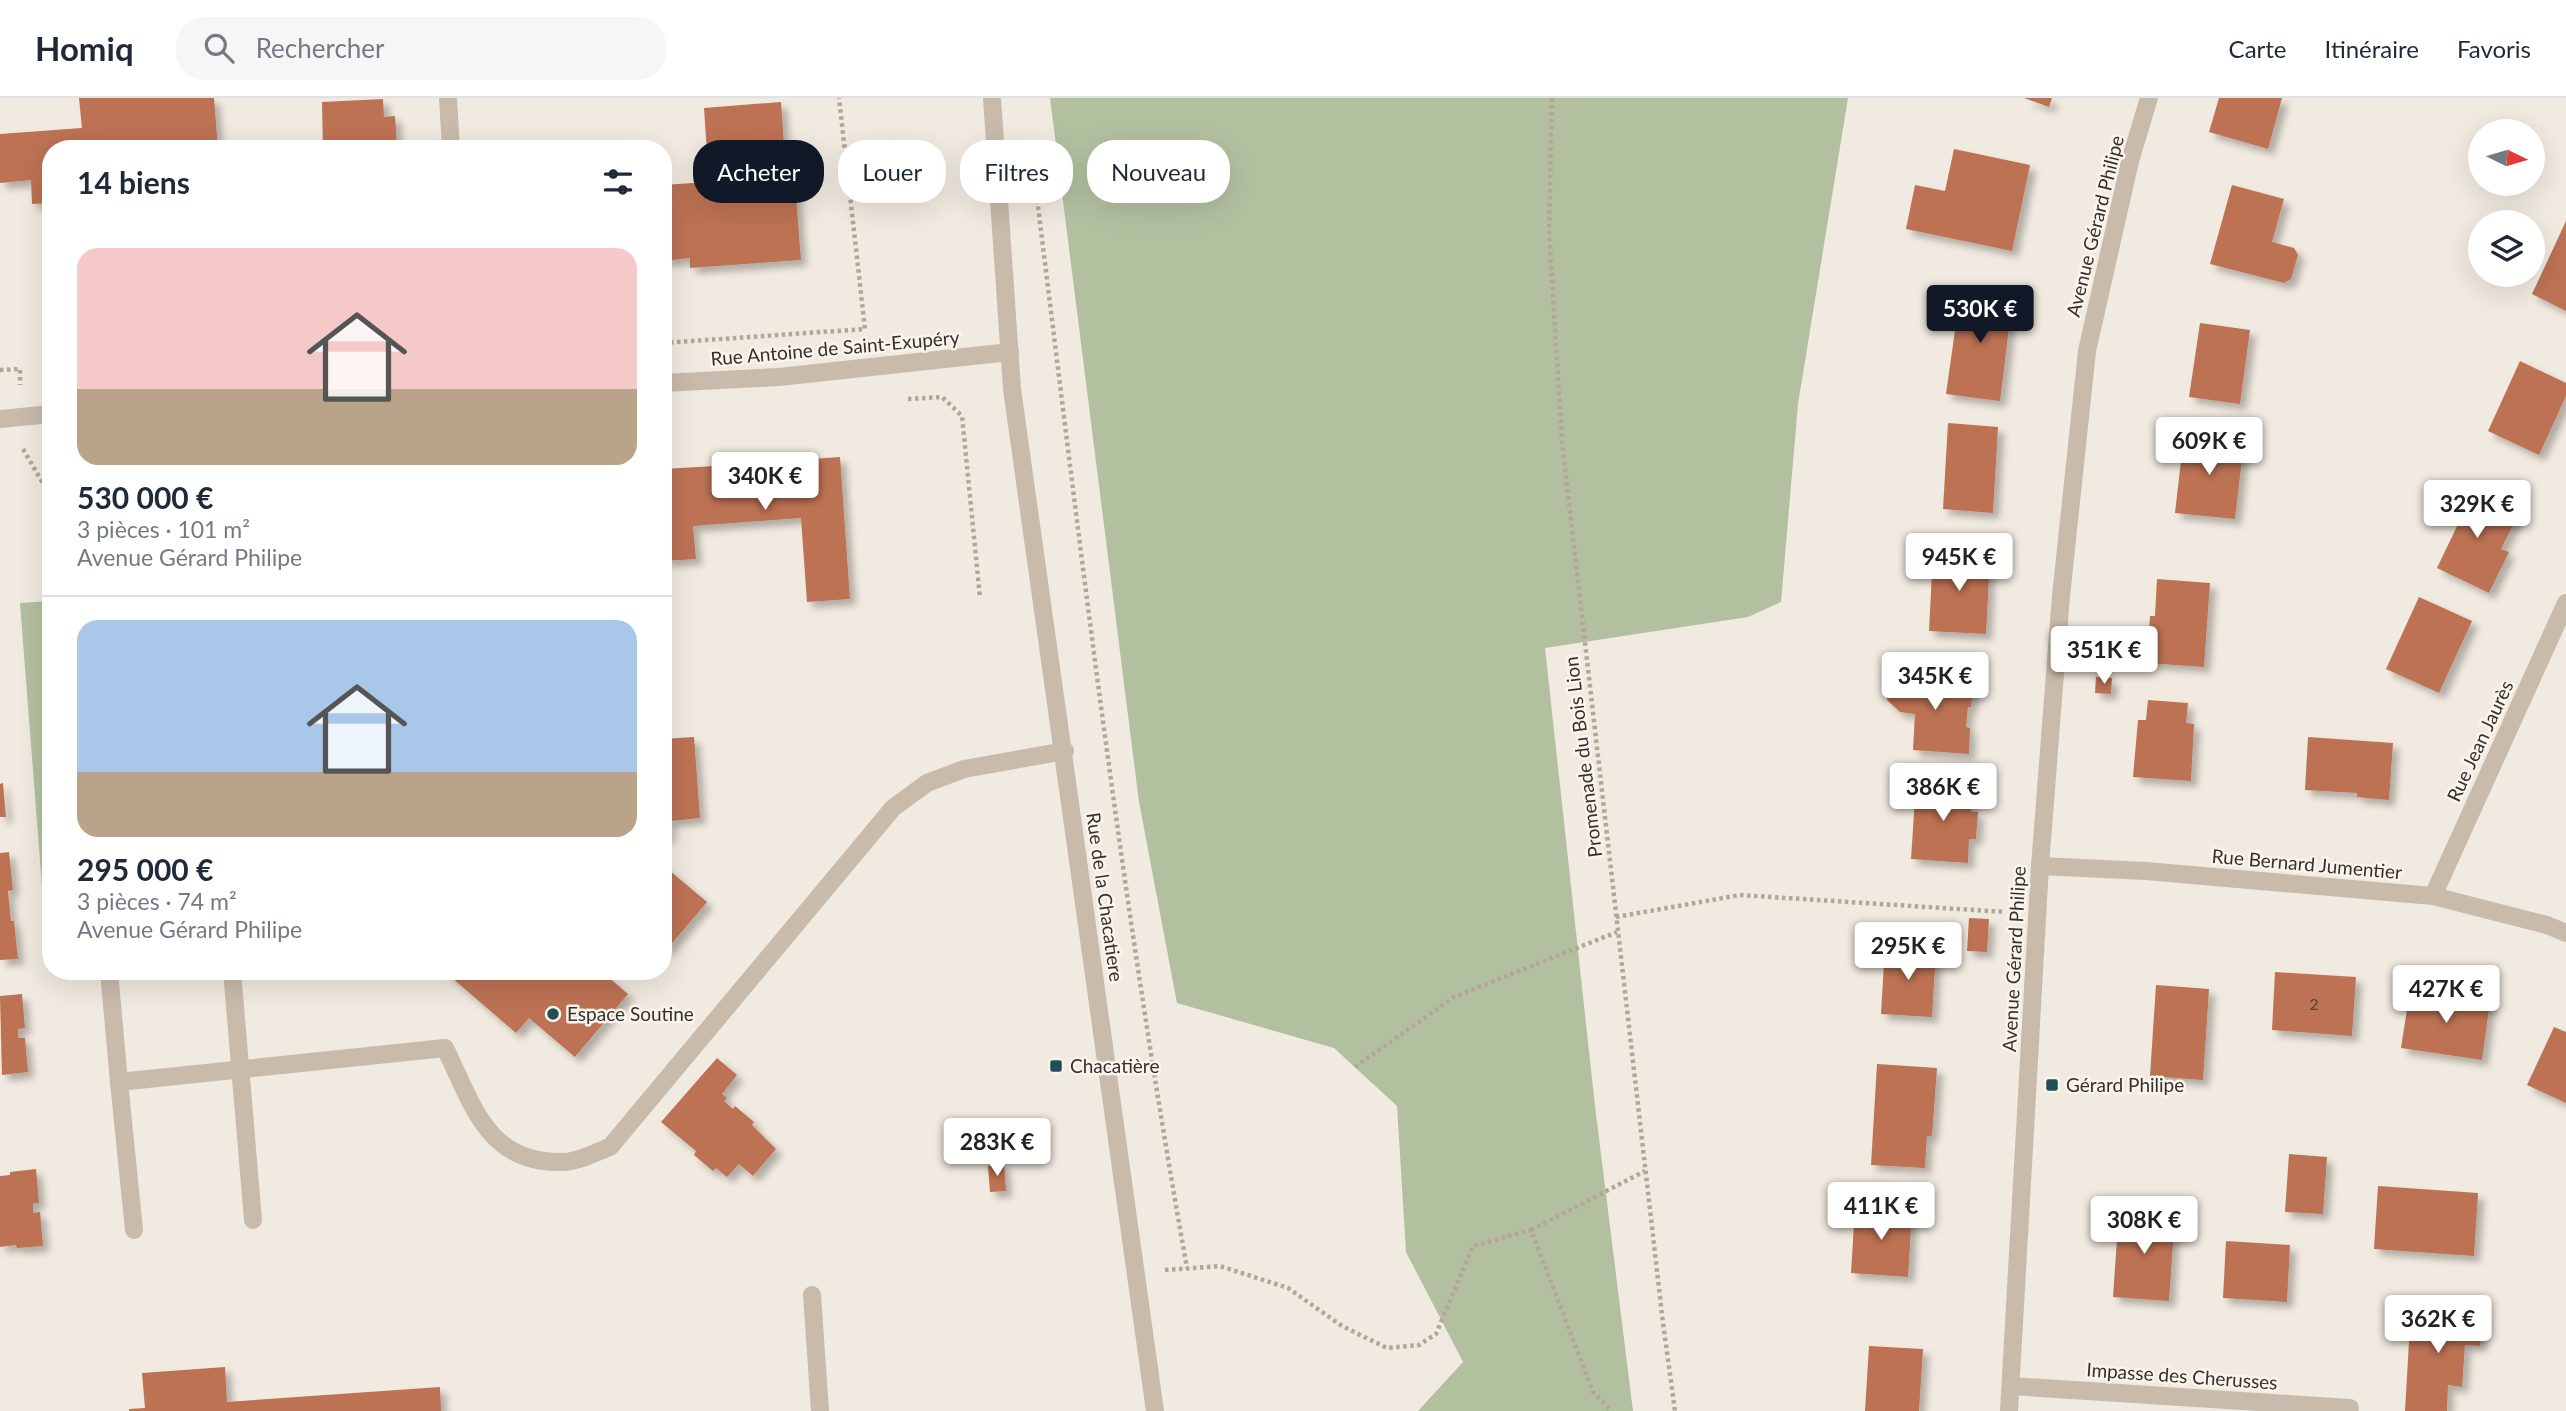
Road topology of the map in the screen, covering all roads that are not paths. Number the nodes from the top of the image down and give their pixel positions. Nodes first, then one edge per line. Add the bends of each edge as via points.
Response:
1 (448, 98) edge
2 (992, 98) edge
3 (2150, 98) edge
4 (450, 140) edge
5 (1010, 352) junction
6 (672, 383) edge
7 (42, 415) edge
8 (0, 419) edge
9 (2566, 603) edge
10 (1065, 751) junction
11 (2040, 866) junction
12 (2433, 896) junction
13 (2566, 933) edge
14 (110, 980) edge
15 (233, 980) edge
16 (242, 1069) junction
17 (119, 1082) junction
18 (253, 1220) dead end
19 (134, 1230) dead end
20 (812, 1295) dead end
21 (2011, 1385) junction
22 (2350, 1408) dead end
23 (820, 1411) edge
24 (1156, 1411) edge
25 (2009, 1411) edge

1 - 4 street
2 - 5 street, Rue de la Chacatiere
3 - 11 street, Avenue Gérard Philipe via 2130,162 2087,351 2061,596
5 - 6 street, Rue Antoine de Saint-Exupéry via 779,377
5 - 10 street, Rue de la Chacatiere
7 - 8 street
9 - 12 street, Rue Jean Jaurès
10 - 16 street via 964,769 927,783 893,808 610,1147 565,1162 517,1156 484,1128 445,1048
10 - 24 street, Rue de la Chacatiere
11 - 12 street, Rue Bernard Jumentier
11 - 21 street, Avenue Gérard Philipe
12 - 13 street, Rue Bernard Jumentier
14 - 17 street
15 - 16 street
16 - 17 street
16 - 18 street
17 - 19 street
20 - 23 street
21 - 22 street, Impasse des Cherusses
21 - 25 street, Avenue Gérard Philipe

